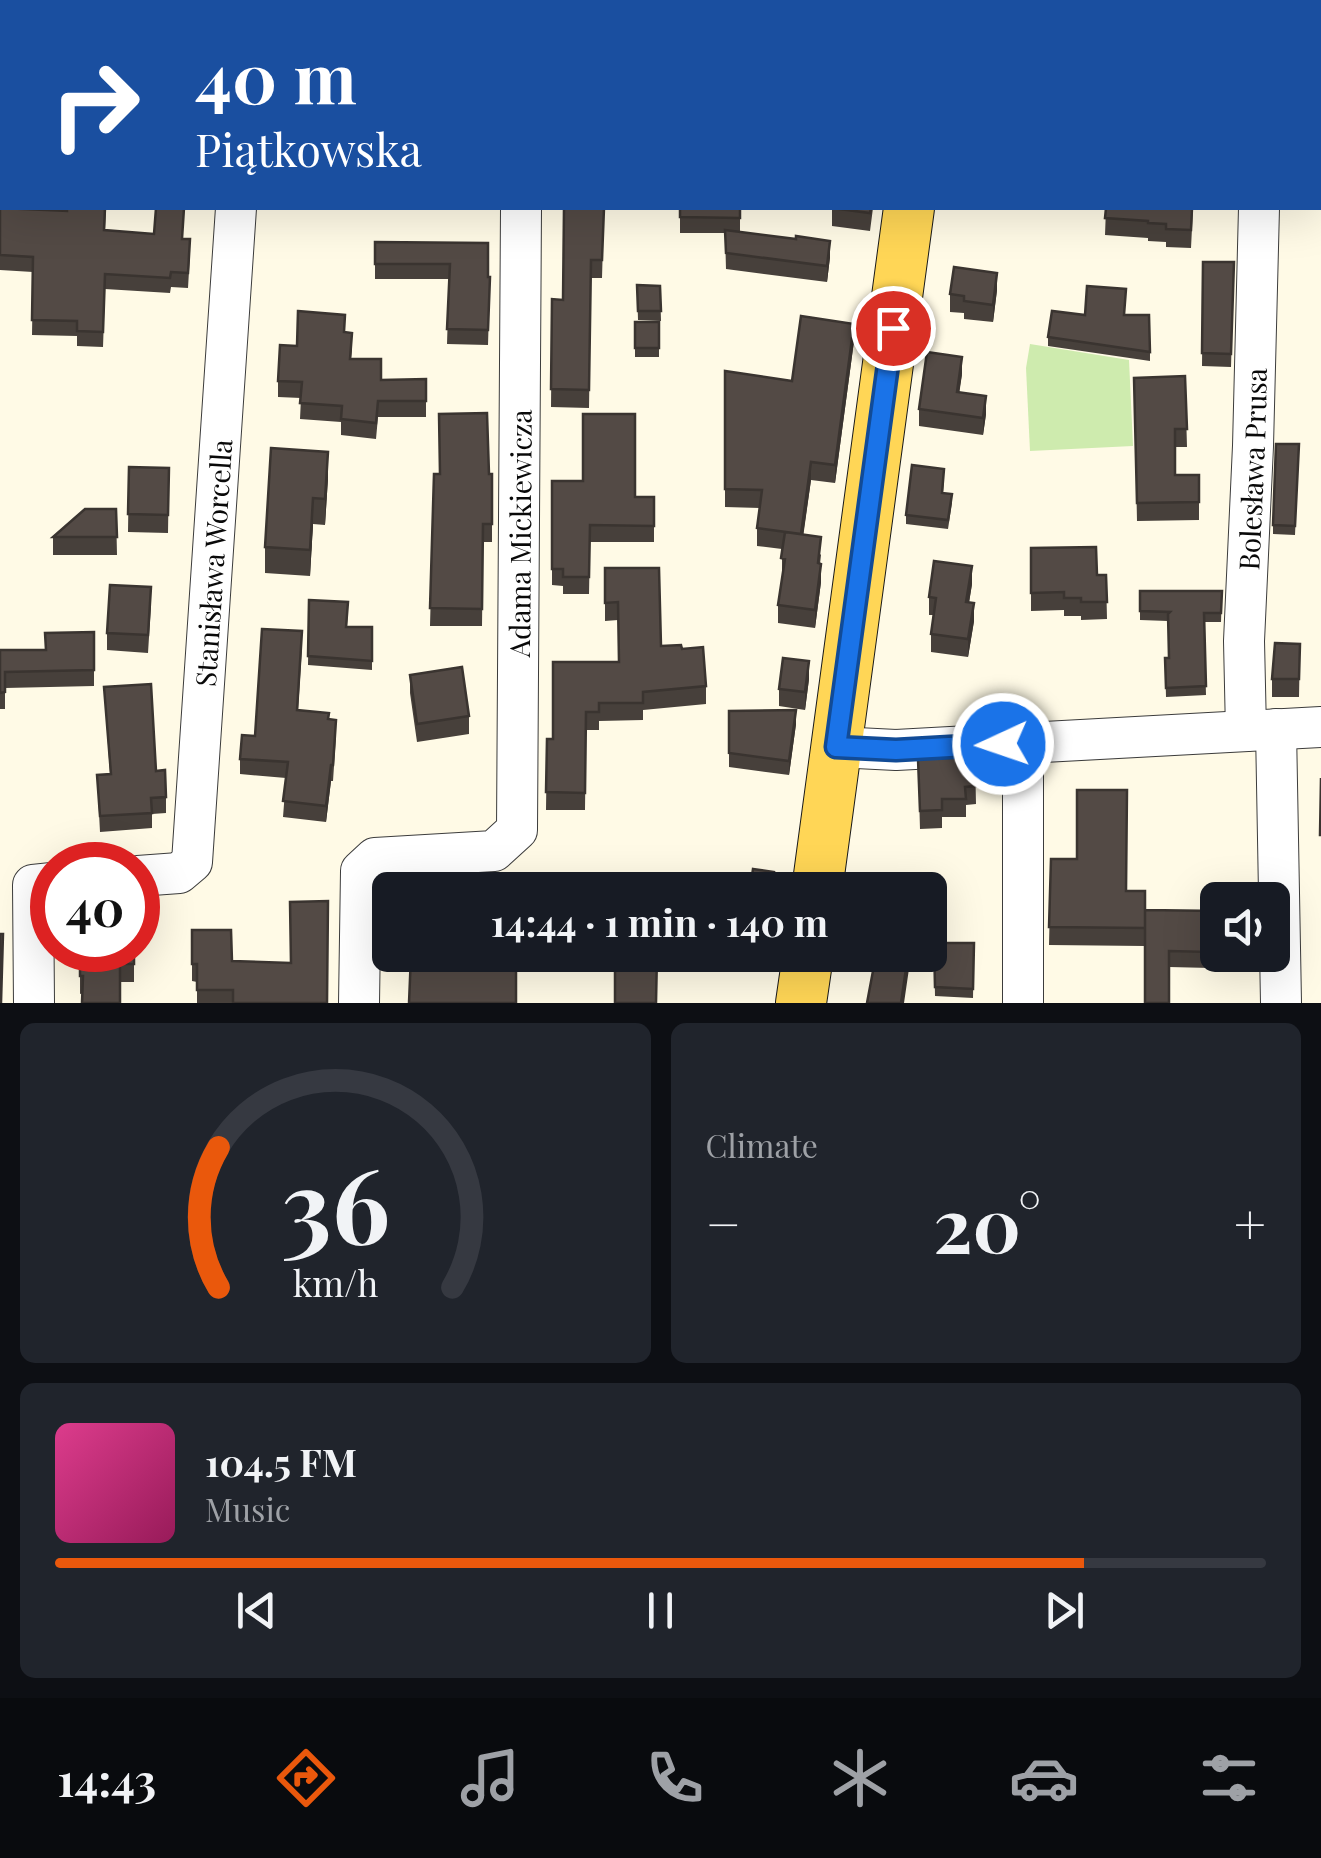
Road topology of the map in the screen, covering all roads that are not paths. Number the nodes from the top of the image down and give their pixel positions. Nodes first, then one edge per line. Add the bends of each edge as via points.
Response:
1 (236, 210) edge
2 (521, 210) edge
3 (909, 210) edge
4 (1259, 210) edge
5 (1321, 727) edge
6 (1261, 730) junction
7 (836, 747) junction
8 (1023, 773) dead end
9 (819, 872) edge
10 (160, 874) edge
11 (36, 972) edge
12 (806, 972) edge
13 (34, 1003) edge
14 (359, 1003) edge
15 (801, 1003) edge
16 (1023, 1003) edge
17 (1281, 1003) edge

1 - 10 street, Stanisława Worcella via 192,862 179,873
2 - 14 street, Adama Mickiewicza via 517,830 494,851 375,858 361,871
3 - 7 main road
4 - 6 street, Bolesława Prusa via 1244,640
5 - 6 street
6 - 7 street via 896,750
6 - 17 street, Bolesława Prusa
7 - 9 main road
8 - 16 street
11 - 13 street
12 - 15 main road

